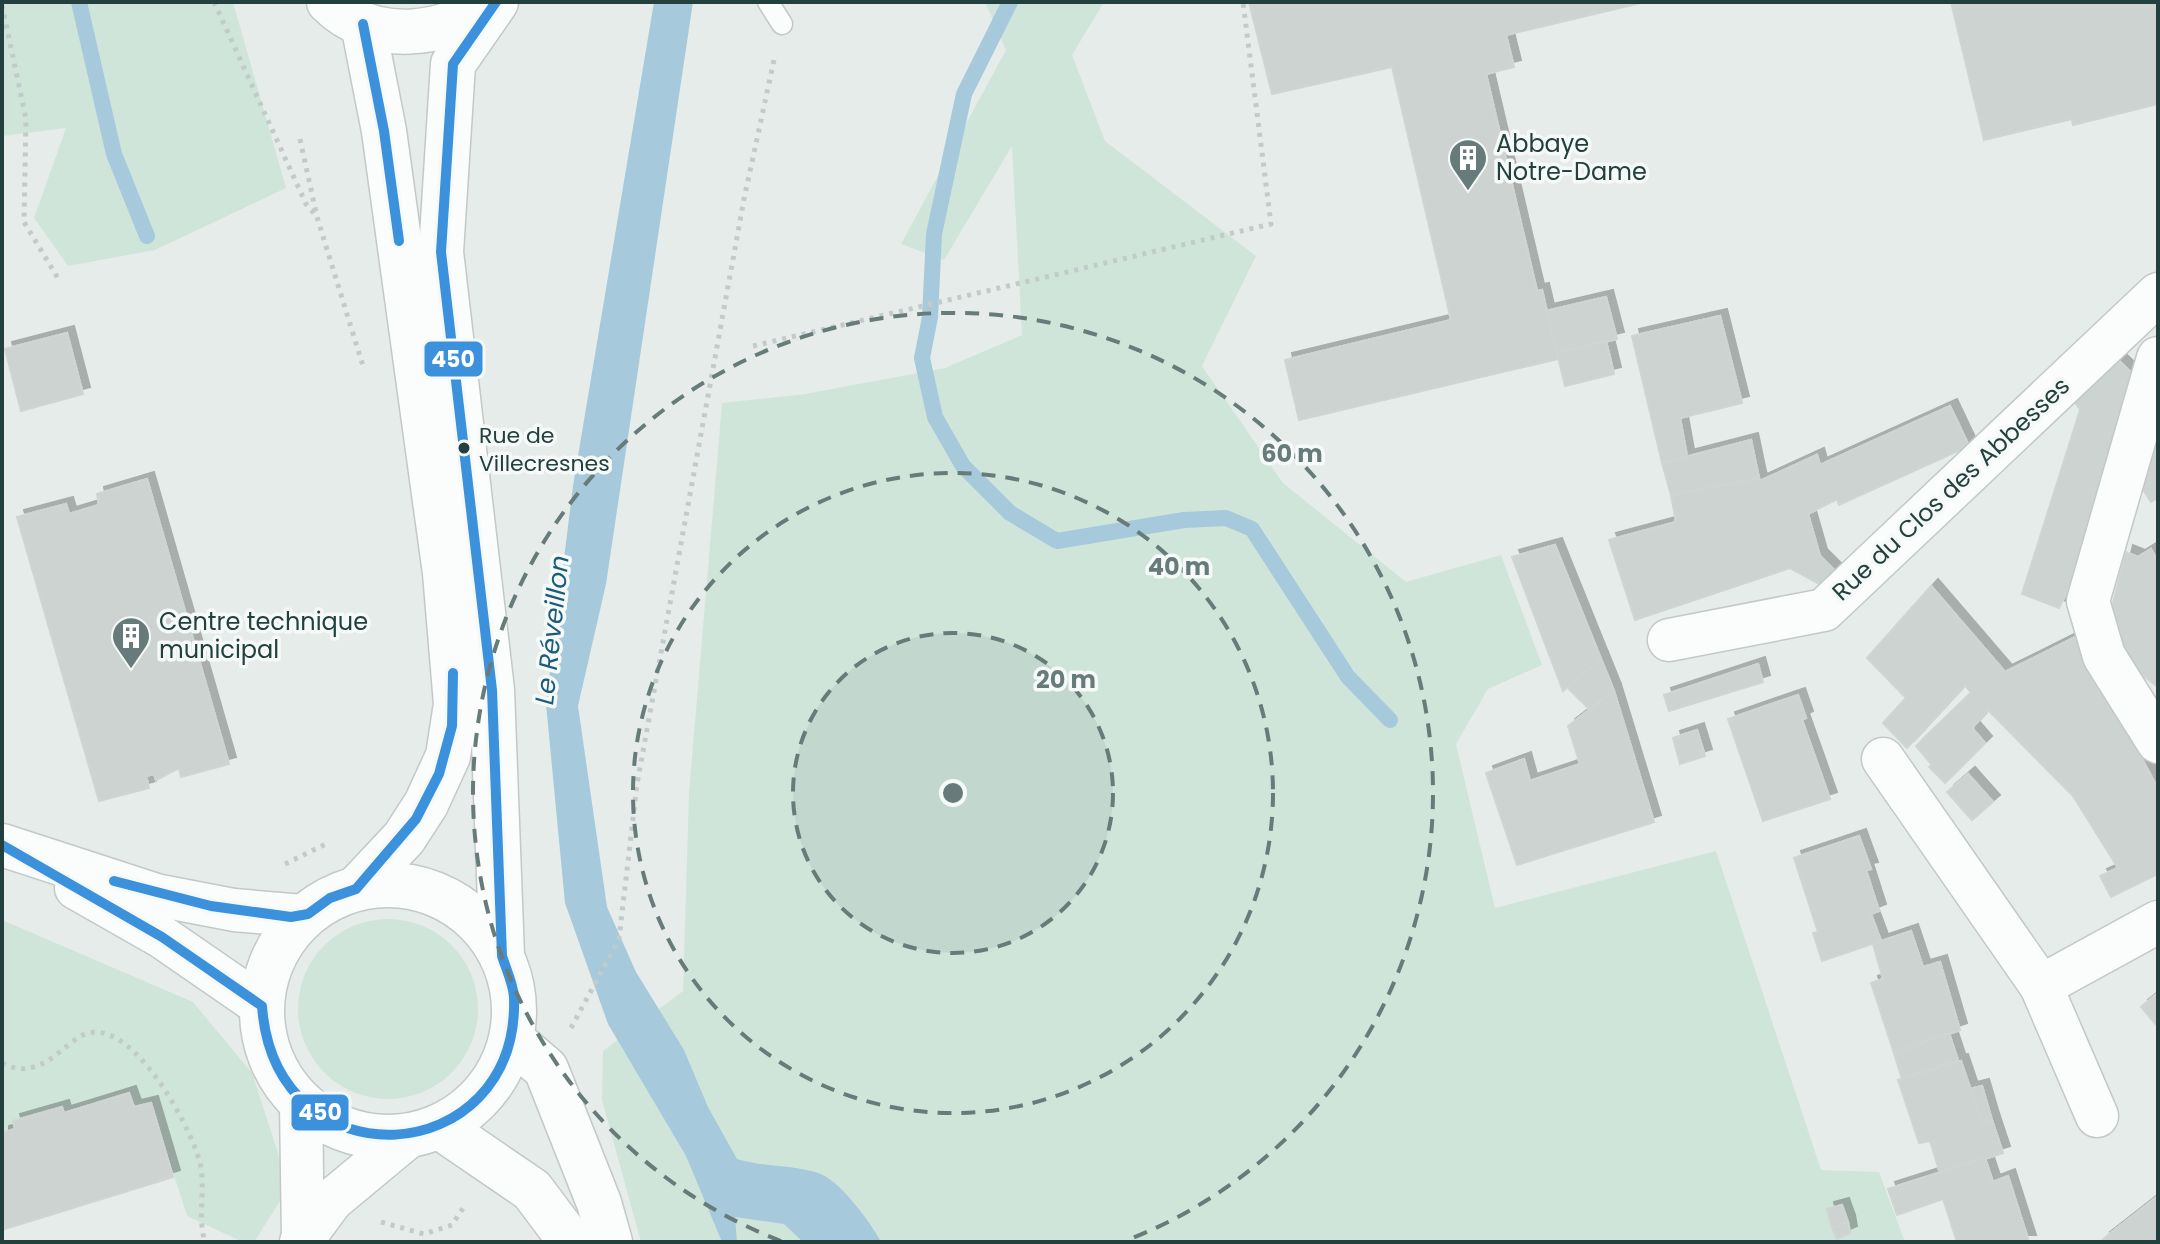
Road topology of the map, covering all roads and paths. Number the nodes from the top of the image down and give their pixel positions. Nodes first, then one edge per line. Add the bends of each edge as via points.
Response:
1 (214, 2) edge
2 (494, 2) edge
3 (768, 2) edge
4 (787, 2) edge
5 (1243, 2) edge
6 (2, 5) edge
7 (346, 13) edge
8 (782, 24) junction
9 (300, 139) dead end
10 (317, 217) junction
11 (59, 280) dead end
12 (2158, 294) edge
13 (753, 346) dead end
14 (2158, 358) edge
15 (363, 367) dead end
16 (1669, 640) dead end
17 (2158, 742) edge
18 (1883, 759) dead end
19 (344, 834) dead end
20 (358, 887) junction
21 (234, 910) junction
22 (303, 916) junction
23 (2158, 922) edge
24 (502, 956) junction
25 (2041, 986) junction
26 (589, 999) dead end
27 (262, 1006) junction
28 (512, 1040) junction
29 (2, 1063) edge
30 (301, 1103) junction
31 (2097, 1116) dead end
32 (424, 1132) junction
33 (302, 1241) edge
34 (205, 1242) edge
35 (571, 1242) edge
36 (610, 1242) edge

1 - 10 path via 306,204
2 - 7 street via 437,30 399,32
2 - 24 street via 453,64 441,252 492,690
3 - 8 lane
4 - 8 lane
5 - 13 path via 1271,224
6 - 11 path via 26,119 24,222
7 - 20 street via 388,160 445,573 456,704 448,756 426,804 404,838
8 - 26 path via 744,199 637,784 619,939
9 - 10 path
10 - 15 path
12 - 16 street, Rue du Clos des Abbesses via 1824,610
14 - 17 street via 2088,601 2104,656
18 - 25 street
19 - 21 path via 279,867
20 - 22 street
20 - 24 street via 401,884 443,896 478,920
21 - 22 street
21 - 27 street via 156,895 2,845 162,937
22 - 27 street via 281,942 267,973
23 - 25 street
24 - 28 street via 514,997
25 - 31 street
27 - 30 street via 270,1053
28 - 32 street via 497,1077 471,1107
28 - 36 street via 546,1069
29 - 34 path via 17,1071 36,1069 82,1035 103,1033 126,1043 176,1103 200,1164
30 - 32 street via 333,1125 370,1137
30 - 33 street
32 - 33 street via 332,1200
32 - 35 street via 532,1190

